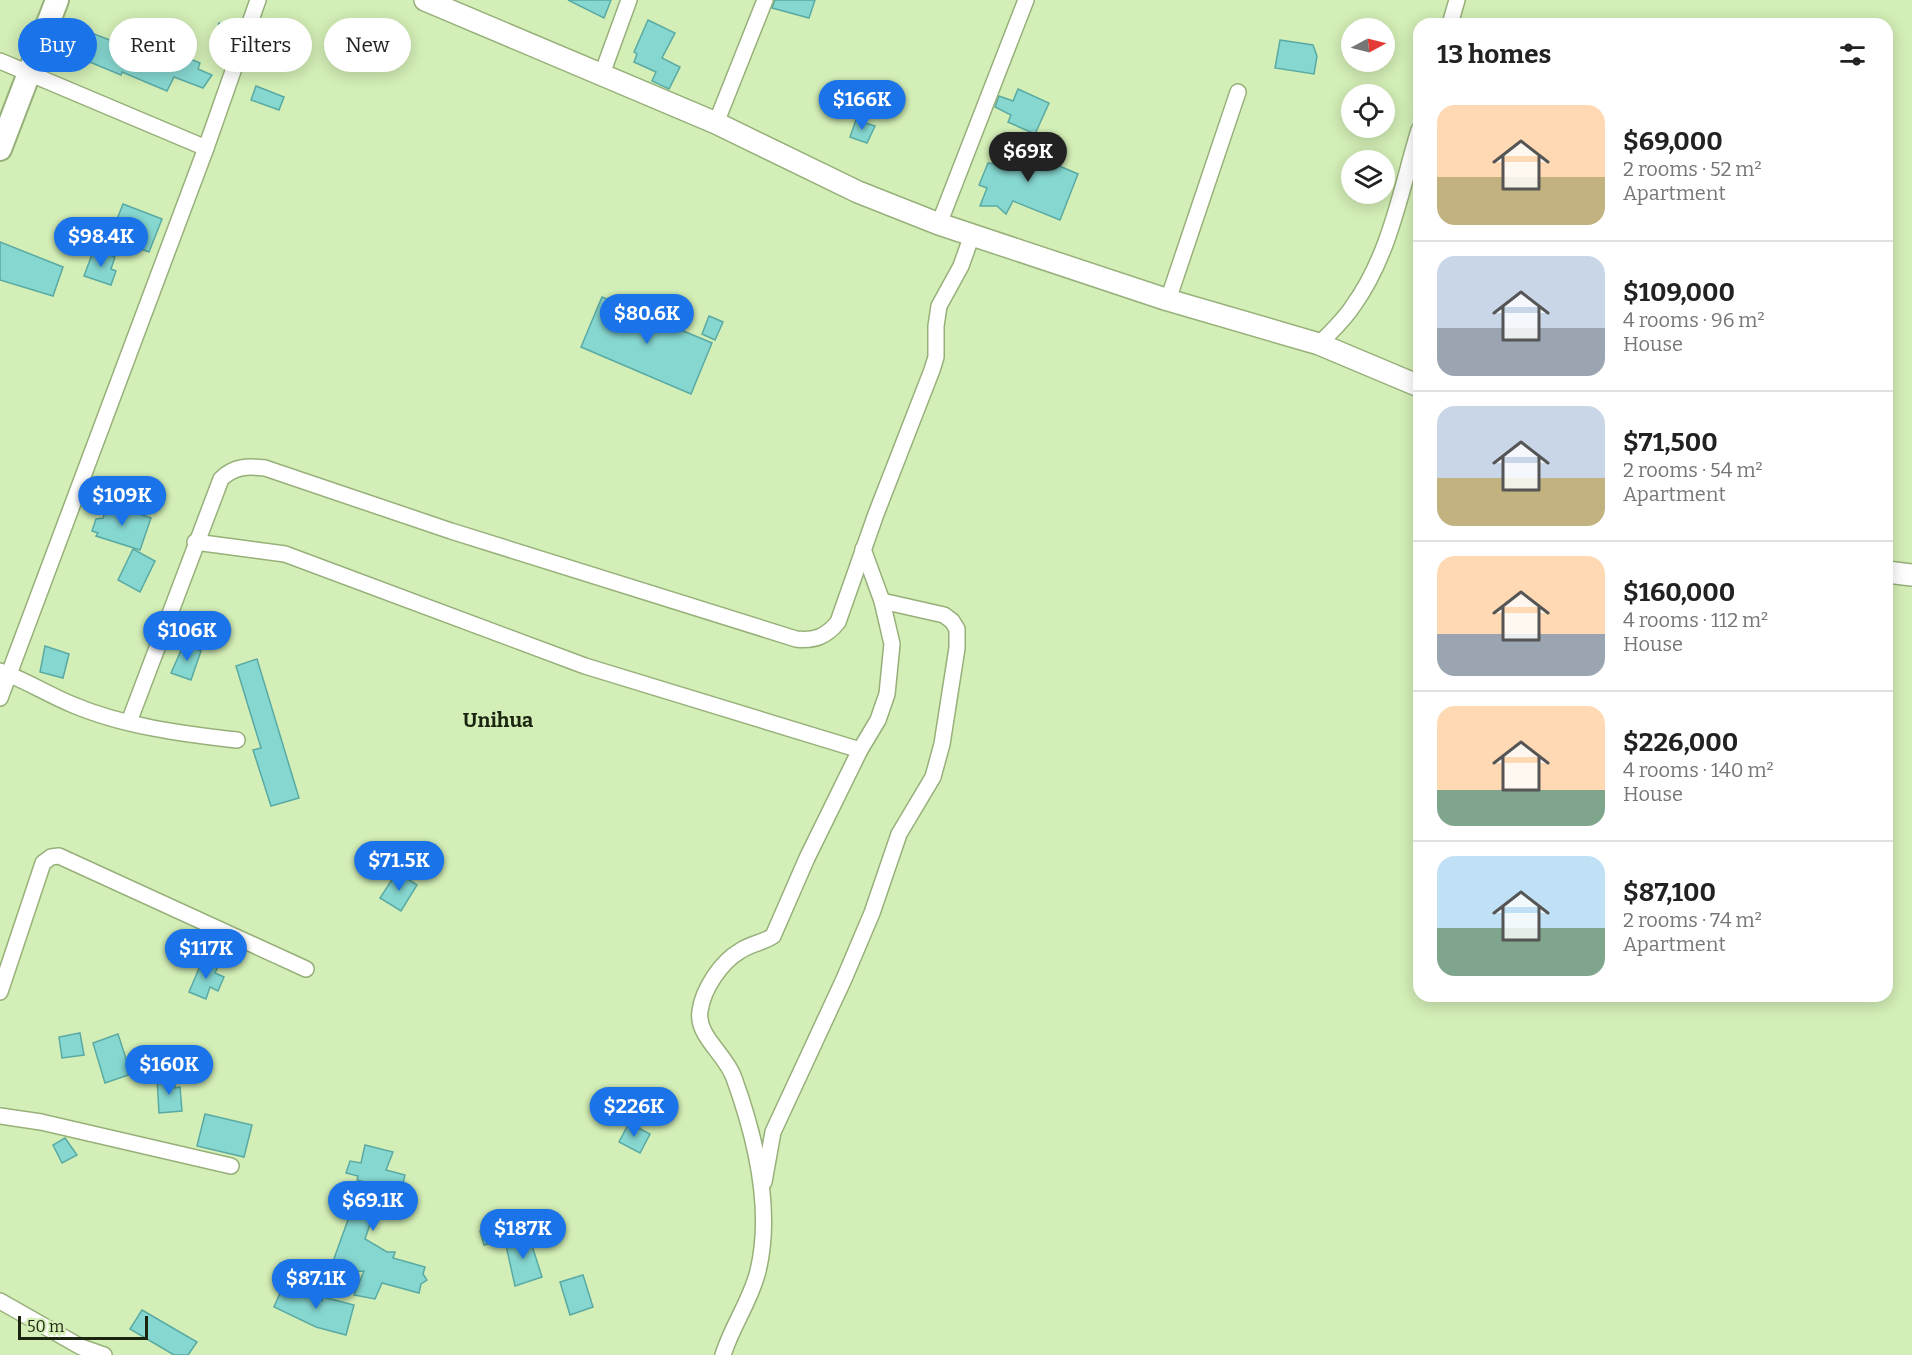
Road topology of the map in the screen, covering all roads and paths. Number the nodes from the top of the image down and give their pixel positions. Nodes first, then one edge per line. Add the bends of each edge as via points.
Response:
1 (57, 0) edge
2 (258, 0) edge
3 (425, 0) edge
4 (629, 0) edge
5 (765, 0) edge
6 (1026, 0) edge
7 (1456, 0) edge
8 (1452, 18) edge
9 (0, 62) edge
10 (30, 73) junction
11 (602, 74) junction
12 (1238, 92) dead end
13 (716, 123) junction
14 (206, 148) junction
15 (0, 149) edge
16 (1413, 151) edge
17 (939, 224) junction
18 (972, 235) junction
19 (1168, 300) junction
20 (1319, 344) junction
21 (1413, 383) edge
22 (195, 542) junction
23 (863, 549) junction
24 (1893, 573) edge
25 (1912, 575) edge
26 (882, 601) junction
27 (5, 673) edge
28 (0, 698) edge
29 (129, 722) junction
30 (237, 740) dead end
31 (860, 750) junction
32 (306, 969) dead end
33 (0, 992) edge
34 (0, 1116) edge
35 (231, 1166) dead end
36 (762, 1192) junction
37 (0, 1301) edge
38 (104, 1355) edge
39 (723, 1355) edge

1 - 10 main road
2 - 14 street
3 - 11 street
4 - 11 street
5 - 13 street
6 - 17 street
7 - 8 street
9 - 10 street
10 - 14 street
10 - 15 main road
11 - 13 street
12 - 19 street
13 - 17 street via 858,192
14 - 27 street
16 - 20 street via 1388,236 1371,278 1353,307
17 - 18 street
18 - 19 street
18 - 23 street via 961,266 939,306 936,357
19 - 20 street
20 - 21 street
22 - 23 street via 220,479 238,468 265,468 451,531 808,640 830,632 838,622
22 - 29 street
22 - 31 street via 285,554 585,666
23 - 26 street
24 - 25 street
26 - 31 street via 892,644 891,670 879,720
26 - 36 street via 944,615 957,629 942,744 933,777 899,834 849,968 774,1132
27 - 28 street
27 - 29 street via 73,705
29 - 30 street
31 - 36 street via 773,936 738,952 723,965 700,1008 699,1021 705,1035 734,1076 752,1136
32 - 33 street via 59,856 43,863
34 - 35 street
36 - 39 street via 758,1271
37 - 38 street via 81,1347

